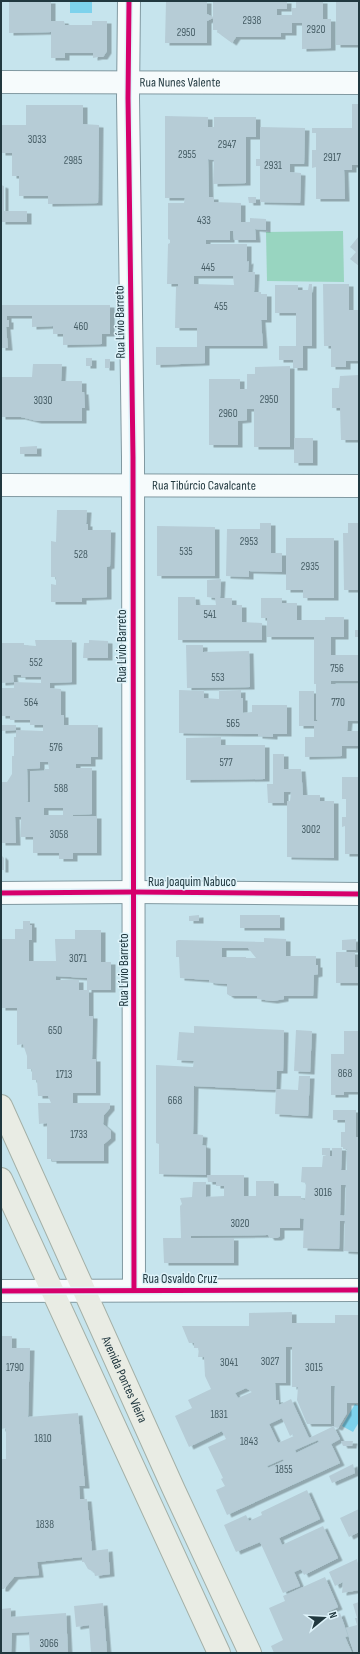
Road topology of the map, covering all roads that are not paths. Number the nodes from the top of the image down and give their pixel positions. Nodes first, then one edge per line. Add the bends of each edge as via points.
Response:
1 (129, 1) edge
2 (1, 82) edge
3 (128, 82) junction
4 (359, 82) edge
5 (1, 485) edge
6 (132, 485) junction
7 (359, 486) edge
8 (134, 892) junction
9 (1, 893) edge
10 (359, 894) edge
11 (1, 1106) edge
12 (1, 1179) edge
13 (1, 1290) edge
14 (53, 1290) junction
15 (85, 1290) junction
16 (134, 1290) junction
17 (359, 1290) edge
18 (219, 1653) edge
19 (250, 1653) edge

1 - 3 street, Rua Lívio Barreto
2 - 3 street, Rua Nunes Valente
3 - 4 street, Rua Nunes Valente
3 - 6 street, Rua Lívio Barreto
5 - 6 street, Rua Tibúrcio Cavalcante
6 - 7 street, Rua Tibúrcio Cavalcante
6 - 8 street, Rua Lívio Barreto
8 - 9 street, Rua Joaquim Nabuco
8 - 10 street, Rua Joaquim Nabuco
8 - 16 street, Rua Lívio Barreto
11 - 15 main road, Avenida Pontes Vieira
12 - 14 main road
13 - 14 street, Rua Osvaldo Cruz
14 - 15 street, Rua Osvaldo Cruz
14 - 18 main road
15 - 16 street, Rua Osvaldo Cruz
15 - 19 main road, Avenida Pontes Vieira
16 - 17 street, Rua Osvaldo Cruz

